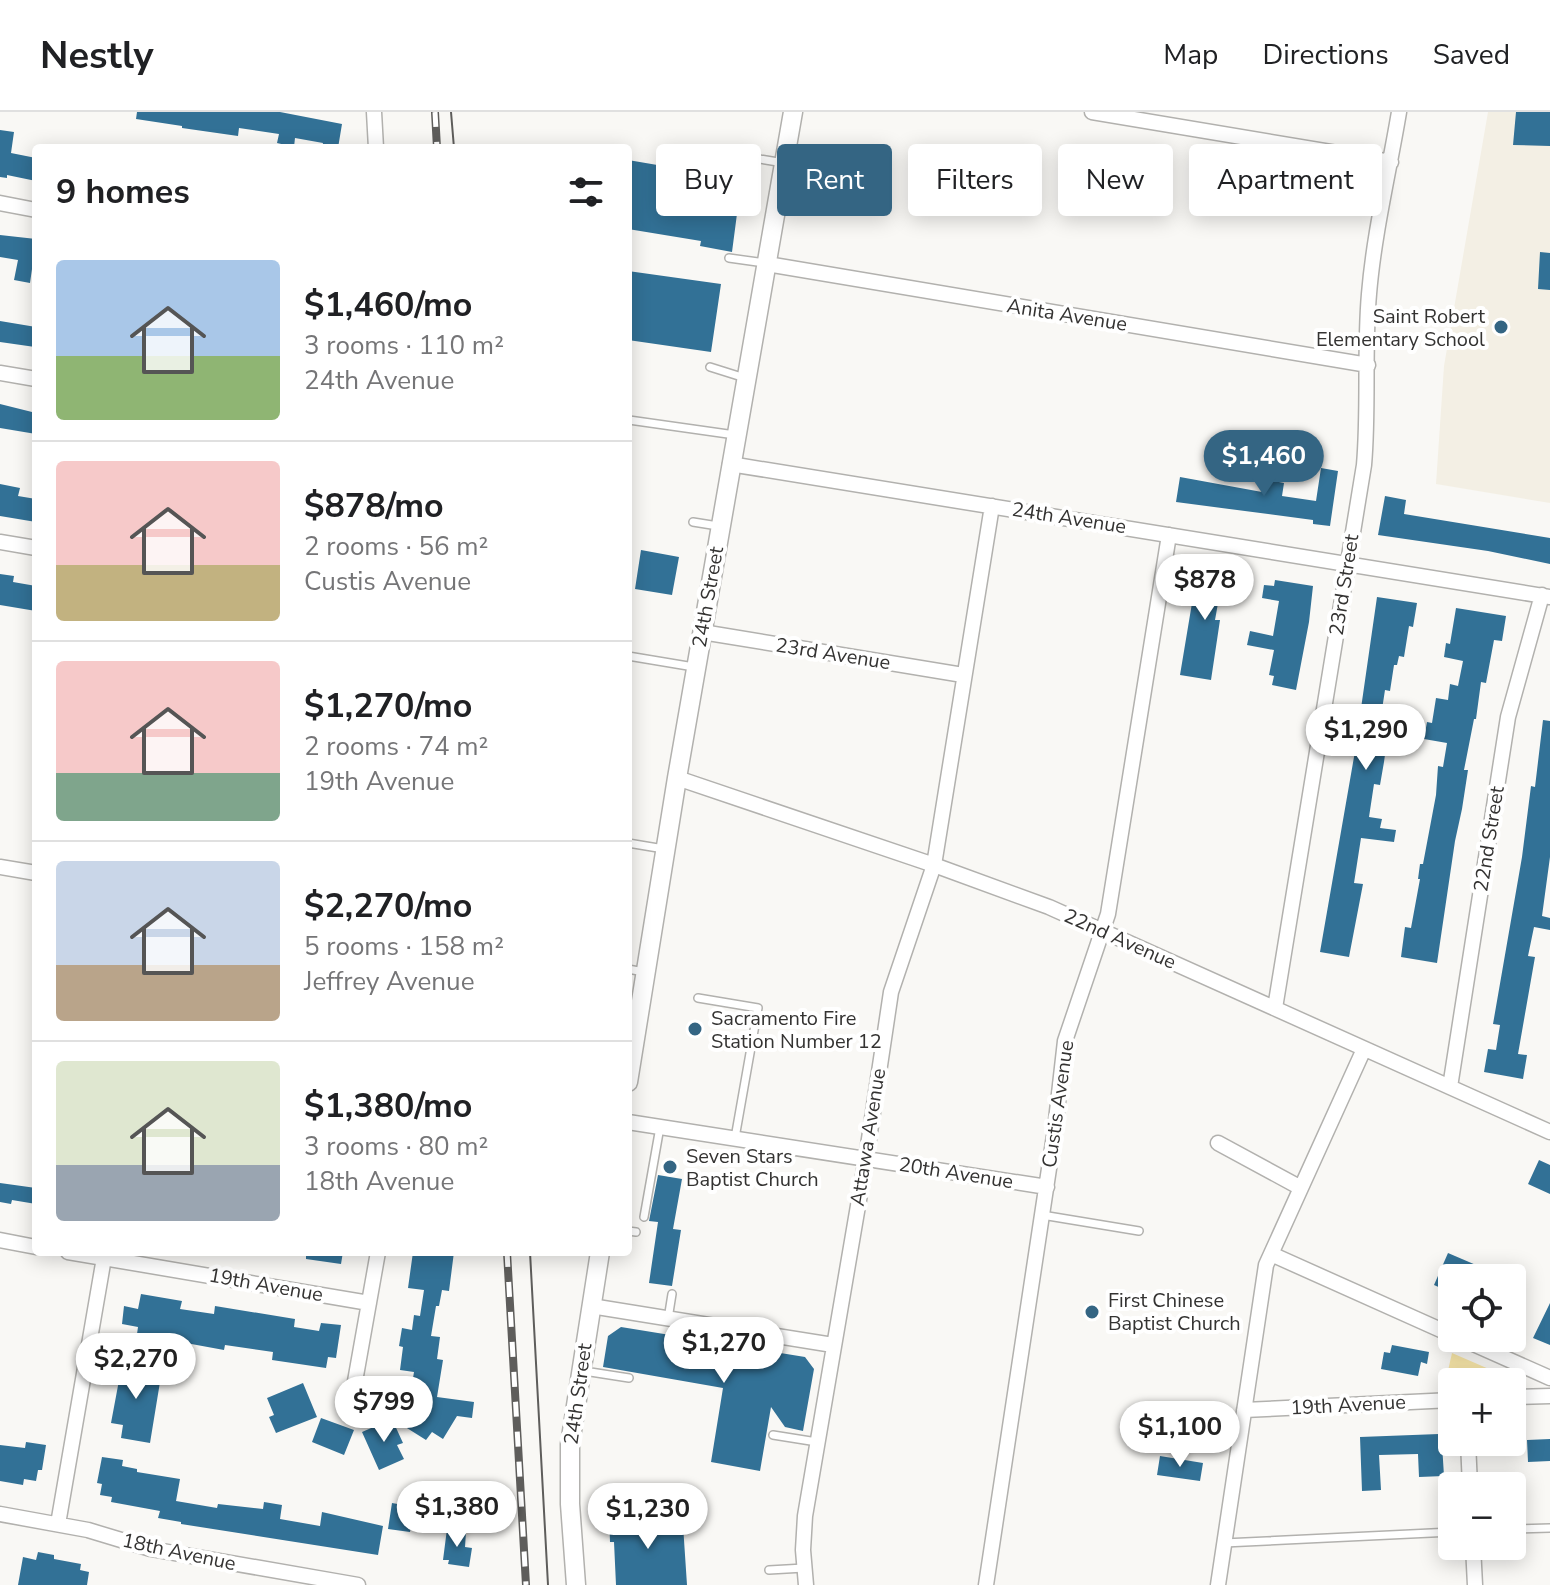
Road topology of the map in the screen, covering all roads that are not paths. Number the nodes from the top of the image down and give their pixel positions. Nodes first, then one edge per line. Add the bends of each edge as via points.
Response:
1 (374, 112) edge
2 (793, 112) edge
3 (1092, 112) edge
4 (1399, 112) edge
5 (376, 144) edge
6 (787, 144) edge
7 (1391, 162) junction
8 (0, 203) edge
9 (777, 205) edge
10 (32, 209) edge
11 (729, 258) dead end
12 (767, 264) junction
13 (1368, 365) junction
14 (710, 367) dead end
15 (0, 373) edge
16 (32, 378) edge
17 (745, 378) junction
18 (632, 420) edge
19 (735, 435) junction
20 (730, 464) junction
21 (992, 506) junction
22 (693, 522) dead end
23 (720, 527) junction
24 (1169, 535) junction
25 (0, 542) edge
26 (32, 547) edge
27 (1348, 564) junction
28 (1546, 596) edge
29 (702, 632) junction
30 (632, 657) edge
31 (696, 668) junction
32 (963, 675) junction
33 (677, 778) junction
34 (632, 844) edge
35 (666, 849) junction
36 (934, 865) junction
37 (0, 867) edge
38 (32, 872) edge
39 (1104, 932) junction
40 (637, 971) edge
41 (698, 998) dead end
42 (1275, 1008) junction
43 (632, 1033) edge
44 (1364, 1049) junction
45 (1450, 1087) junction
46 (632, 1123) edge
47 (660, 1127) junction
48 (1550, 1132) edge
49 (735, 1138) junction
50 (1218, 1143) dead end
51 (866, 1159) junction
52 (1047, 1187) junction
53 (1301, 1188) junction
54 (1042, 1215) junction
55 (644, 1217) dead end
56 (1139, 1231) dead end
57 (0, 1240) edge
58 (32, 1246) edge
59 (1271, 1254) junction
60 (104, 1256) edge
61 (110, 1256) edge
62 (377, 1256) edge
63 (599, 1256) edge
64 (672, 1294) dead end
65 (369, 1303) junction
66 (591, 1306) junction
67 (668, 1319) junction
68 (1438, 1329) edge
69 (833, 1345) junction
70 (1492, 1352) edge
71 (580, 1370) junction
72 (629, 1378) dead end
73 (1550, 1378) edge
74 (354, 1387) dead end
75 (1550, 1396) edge
76 (1526, 1397) edge
77 (1438, 1401) edge
78 (1244, 1410) junction
79 (773, 1435) dead end
80 (817, 1442) junction
81 (0, 1514) edge
82 (58, 1524) junction
83 (1550, 1528) edge
84 (1526, 1529) edge
85 (1438, 1533) edge
86 (1224, 1543) junction
87 (1474, 1560) edge
88 (804, 1568) junction
89 (769, 1570) dead end
90 (314, 1581) edge
91 (358, 1585) edge
92 (576, 1585) edge
93 (806, 1585) edge
94 (986, 1585) edge
95 (1218, 1585) edge
96 (1475, 1585) edge

1 - 5 street
2 - 6 street, 24th Street
3 - 7 street
4 - 7 street, 23rd Street
7 - 13 street, 23rd Street via 1369,290
8 - 10 street
9 - 12 street, 24th Street
11 - 12 lane
12 - 13 street, Anita Avenue
12 - 17 street, 24th Street
13 - 27 street, 23rd Street via 1368,426
14 - 17 lane
15 - 16 street
17 - 19 street, 24th Street
18 - 19 lane
19 - 20 street, 24th Street
20 - 21 street, 24th Avenue
20 - 23 street, 24th Street
21 - 24 street, 24th Avenue
21 - 32 street, Attawa Avenue
22 - 23 lane
23 - 29 street, 24th Street
24 - 27 street, 24th Avenue
24 - 39 street, Custis Avenue
25 - 26 street
27 - 28 street, 24th Avenue
27 - 42 street, 23rd Street
28 - 45 street, 22nd Street via 1508,717
29 - 31 street, 24th Street
29 - 32 street, 23rd Avenue
30 - 31 lane
31 - 33 street, 24th Street
32 - 36 street, Attawa Avenue
33 - 35 street, 24th Street
33 - 36 street, 22nd Avenue
34 - 35 lane
35 - 40 street, 24th Street
36 - 39 street, 22nd Avenue
36 - 51 street, Attawa Avenue via 891,992
37 - 38 street
39 - 42 street, 22nd Avenue
39 - 52 street, Custis Avenue via 1065,1041
40 - 43 street, 24th Street
41 - 49 lane via 758,1008
42 - 44 street, 22nd Avenue
44 - 45 street, 22nd Avenue
44 - 53 street
45 - 48 street, 22nd Avenue
46 - 47 street, 20th Avenue
47 - 49 street, 20th Avenue
47 - 55 lane
49 - 51 street, 20th Avenue
50 - 53 street
51 - 52 street, 20th Avenue
51 - 69 street, Attawa Avenue
52 - 54 street, Custis Avenue
53 - 59 street
54 - 56 lane
54 - 94 street, Custis Avenue
57 - 58 street
59 - 68 street
59 - 78 street
60 - 82 street
61 - 65 street, 19th Avenue
62 - 65 street
63 - 66 street, 24th Street
64 - 67 lane
65 - 74 street
66 - 67 street
66 - 71 street, 24th Street
67 - 69 street
69 - 80 street, Attawa Avenue
70 - 73 street
71 - 72 lane
71 - 92 street, 24th Street via 570,1463
75 - 76 street
77 - 78 street, 19th Avenue
78 - 86 street
79 - 80 lane
80 - 88 street, Attawa Avenue via 805,1516
81 - 82 street, 18th Avenue
82 - 90 street, 18th Avenue via 151,1549
83 - 84 lane
85 - 86 lane
86 - 95 street
87 - 96 street
88 - 89 lane
88 - 93 street, Attawa Avenue
90 - 91 street, 18th Avenue

